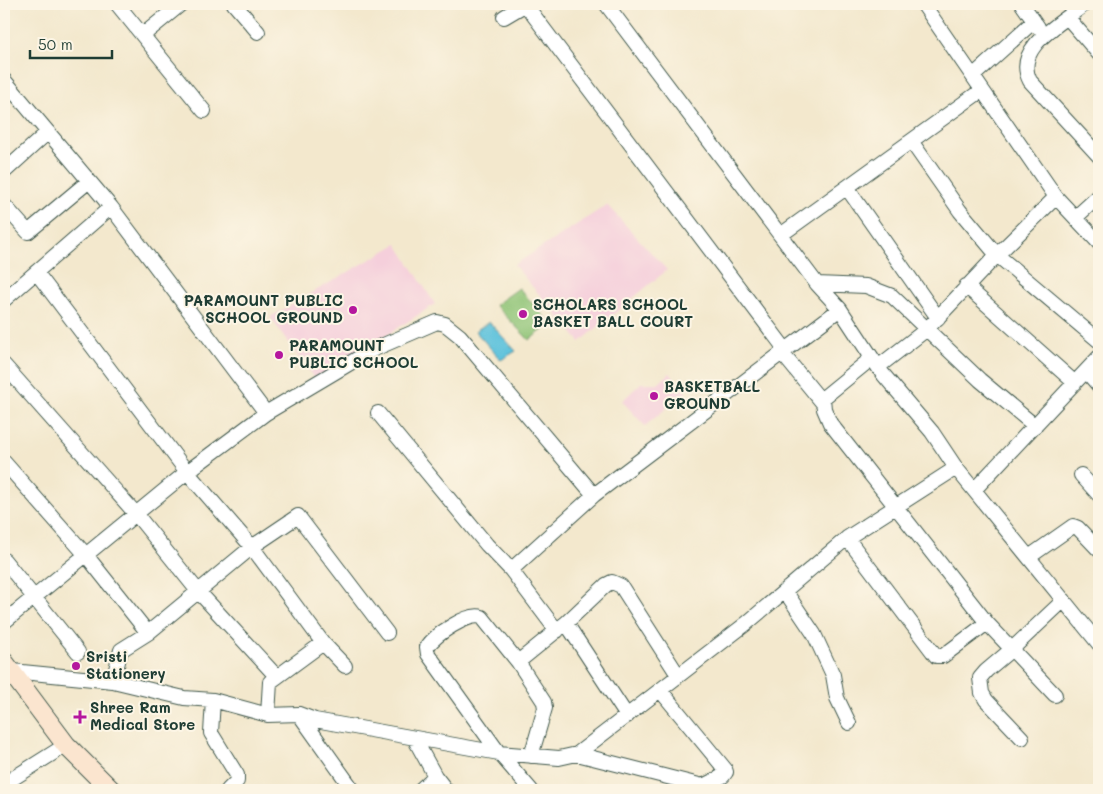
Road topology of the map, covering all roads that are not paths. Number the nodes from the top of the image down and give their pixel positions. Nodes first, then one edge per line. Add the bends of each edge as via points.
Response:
1 (117, 4) edge
2 (181, 4) edge
3 (234, 4) edge
4 (525, 4) edge
5 (606, 4) edge
6 (923, 4) edge
7 (1022, 4) edge
8 (1083, 4) edge
9 (504, 18) dead end
10 (1068, 18) junction
11 (1034, 21) junction
12 (258, 32) dead end
13 (143, 35) junction
14 (1045, 36) junction
15 (1099, 54) edge
16 (973, 76) junction
17 (6, 87) edge
18 (982, 90) junction
19 (204, 111) dead end
20 (48, 132) junction
21 (911, 141) junction
22 (1099, 156) edge
23 (4, 172) edge
24 (89, 180) junction
25 (847, 188) junction
26 (1099, 196) edge
27 (1056, 197) junction
28 (4, 205) edge
29 (111, 207) junction
30 (1076, 217) junction
31 (782, 234) junction
32 (1099, 244) edge
33 (997, 254) junction
34 (36, 272) junction
35 (817, 284) junction
36 (966, 286) junction
37 (4, 300) edge
38 (840, 309) junction
39 (938, 318) junction
40 (927, 329) junction
41 (1099, 341) edge
42 (783, 351) junction
43 (1099, 357) edge
44 (875, 363) junction
45 (4, 365) edge
46 (1086, 371) junction
47 (1075, 383) junction
48 (1099, 386) edge
49 (822, 402) junction
50 (266, 413) junction
51 (378, 413) dead end
52 (1035, 426) junction
53 (4, 462) edge
54 (956, 468) junction
55 (187, 472) junction
56 (1081, 475) dead end
57 (975, 489) junction
58 (594, 495) junction
59 (1099, 495) edge
60 (897, 506) junction
61 (136, 514) junction
62 (847, 538) junction
63 (252, 547) junction
64 (1099, 550) edge
65 (86, 555) junction
66 (1029, 557) junction
67 (4, 560) edge
68 (511, 570) junction
69 (197, 590) junction
70 (785, 590) junction
71 (34, 597) junction
72 (1064, 600) junction
73 (4, 622) edge
74 (987, 623) junction
75 (561, 627) junction
76 (148, 633) junction
77 (387, 633) dead end
78 (323, 643) junction
79 (1099, 644) edge
80 (1012, 649) junction
81 (78, 652) dead end
82 (518, 662) junction
83 (345, 666) dead end
84 (6, 670) edge
85 (678, 675) junction
86 (277, 678) junction
87 (113, 681) junction
88 (660, 690) junction
89 (1055, 695) dead end
90 (213, 700) junction
91 (299, 714) junction
92 (268, 715) junction
93 (627, 716) junction
94 (849, 724) dead end
95 (414, 738) junction
96 (1022, 738) dead end
97 (66, 745) junction
98 (499, 753) junction
99 (577, 754) junction
100 (531, 756) junction
101 (435, 776) junction
102 (4, 784) edge
103 (704, 788) edge
104 (111, 790) edge
105 (228, 790) edge
106 (353, 790) edge
107 (420, 790) edge
108 (446, 790) edge
109 (530, 790) edge

1 - 13 street
2 - 13 street
3 - 12 street
4 - 9 street
4 - 42 street
5 - 31 street
6 - 16 street
7 - 11 street
8 - 10 street
10 - 14 street
10 - 15 street
11 - 14 street
11 - 16 street
13 - 19 street
14 - 22 street via 1027,58 1025,72
16 - 18 street
17 - 20 street
18 - 21 street
18 - 27 street
20 - 23 street
20 - 24 street
21 - 25 street
21 - 33 street via 960,211
24 - 28 street via 28,232
24 - 29 street
25 - 31 street
25 - 39 street
26 - 30 street
27 - 30 street
27 - 33 street
29 - 34 street
29 - 50 street
30 - 32 street
31 - 35 street
33 - 36 street
33 - 41 street
34 - 37 street
34 - 55 street
35 - 38 street
35 - 40 street via 866,286 878,290 892,296
36 - 39 street
36 - 47 street
38 - 42 street
38 - 44 street
39 - 40 street
40 - 44 street
40 - 52 street via 980,380
42 - 49 street
42 - 58 street
43 - 46 street
44 - 49 street via 826,394
44 - 54 street via 932,432
45 - 61 street
46 - 47 street
46 - 48 street
47 - 52 street
49 - 60 street via 835,430
50 - 55 street
50 - 58 street via 372,350 437,322 460,336
51 - 68 street
52 - 57 street
53 - 65 street
54 - 57 street
54 - 60 street
55 - 61 street
55 - 63 street
56 - 59 street
57 - 66 street
58 - 68 street
60 - 62 street
60 - 74 street
61 - 65 street
61 - 69 street
62 - 70 street
62 - 74 street via 936,656 943,656
63 - 69 street
63 - 77 street via 298,516
63 - 78 street
64 - 66 street via 1073,526
65 - 71 street
65 - 76 street
66 - 72 street
67 - 71 street
68 - 75 street
69 - 76 street
69 - 86 street
70 - 85 street
70 - 94 street via 818,641
71 - 73 street
71 - 81 street
72 - 79 street
72 - 80 street
74 - 80 street
75 - 82 street
75 - 85 street via 612,582 621,586
75 - 93 street
76 - 87 street via 121,650
78 - 83 street
78 - 86 street
80 - 89 street
80 - 96 street via 986,670 980,678 980,685 986,700
82 - 98 street via 482,617 476,615 435,636 427,647 432,660
82 - 100 street via 545,708
84 - 87 street
84 - 97 street
85 - 88 street
86 - 92 street via 270,682
87 - 90 street via 184,698
88 - 93 street
88 - 103 street via 726,772
90 - 92 street
90 - 105 street via 211,733 237,775 237,781
91 - 92 street
91 - 95 street via 314,720
91 - 106 street
93 - 99 street
95 - 98 street
95 - 101 street
97 - 102 street
97 - 104 street
98 - 100 street
98 - 109 street
99 - 100 street via 558,758
99 - 103 street
101 - 107 street
101 - 108 street

